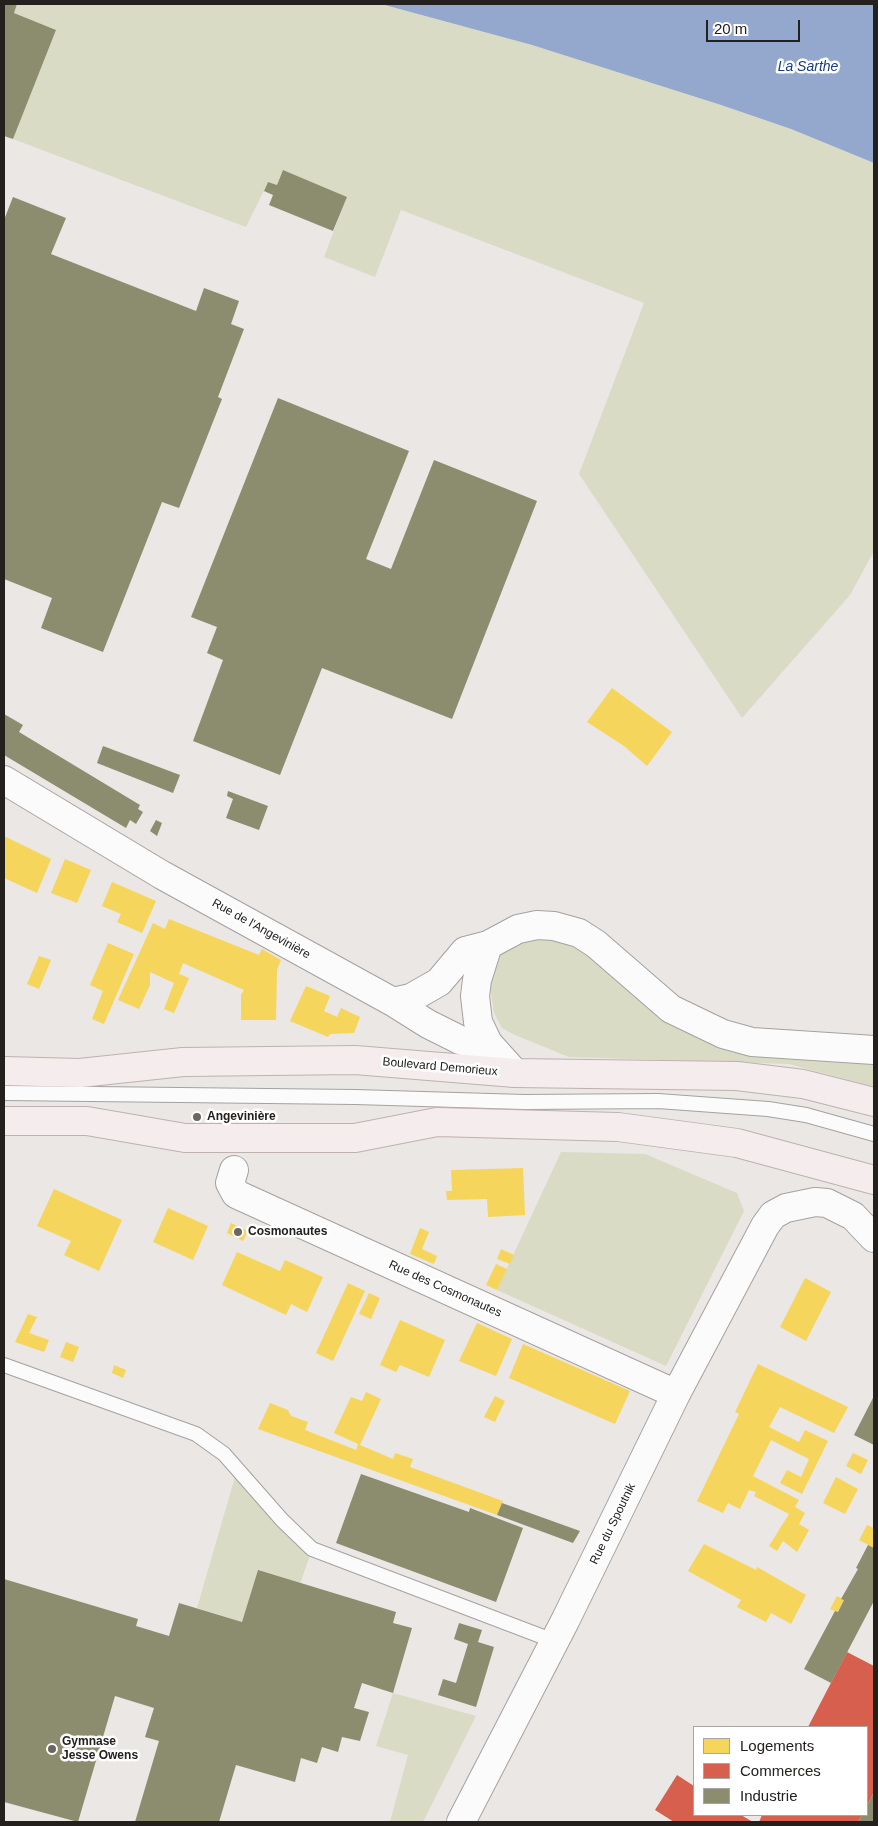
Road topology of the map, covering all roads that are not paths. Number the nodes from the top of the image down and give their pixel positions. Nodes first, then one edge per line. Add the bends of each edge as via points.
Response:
1 (4, 780) edge
2 (488, 945) junction
3 (393, 1002) junction
4 (488, 1043) junction
5 (874, 1050) edge
6 (4, 1071) edge
7 (515, 1073) junction
8 (4, 1093) edge
9 (874, 1102) edge
10 (4, 1121) edge
11 (874, 1134) edge
12 (737, 1143) junction
13 (874, 1163) edge
14 (234, 1170) dead end
15 (874, 1180) edge
16 (874, 1238) edge
17 (4, 1365) edge
18 (676, 1394) junction
19 (554, 1641) junction
20 (462, 1822) edge

1 - 3 street, Rue de l'Angevinière via 162,876
2 - 3 street via 465,951 446,976 411,998
2 - 4 street via 475,996 478,1022
2 - 5 street via 518,929 537,925 567,929 596,944 671,1009 723,1034 752,1042
3 - 4 street, Rue de l'Angevinière via 460,1040 474,1045
4 - 7 street
6 - 7 main road, Boulevard Demorieux via 80,1073 183,1062 355,1060
7 - 9 main road, Boulevard Demorieux via 736,1076 802,1084
8 - 11 lane via 658,1102 768,1109 806,1115
10 - 12 main road via 86,1121 186,1138 354,1138 437,1122 618,1127
12 - 13 main road via 770,1136
12 - 15 main road
14 - 18 street, Rue des Cosmonautes via 230,1183 236,1194
16 - 18 street, Rue du Spoutnik via 853,1216 827,1203 786,1208 773,1215
17 - 19 lane via 196,1434 224,1454 312,1549
18 - 19 street, Rue du Spoutnik
19 - 20 street, Rue du Spoutnik

